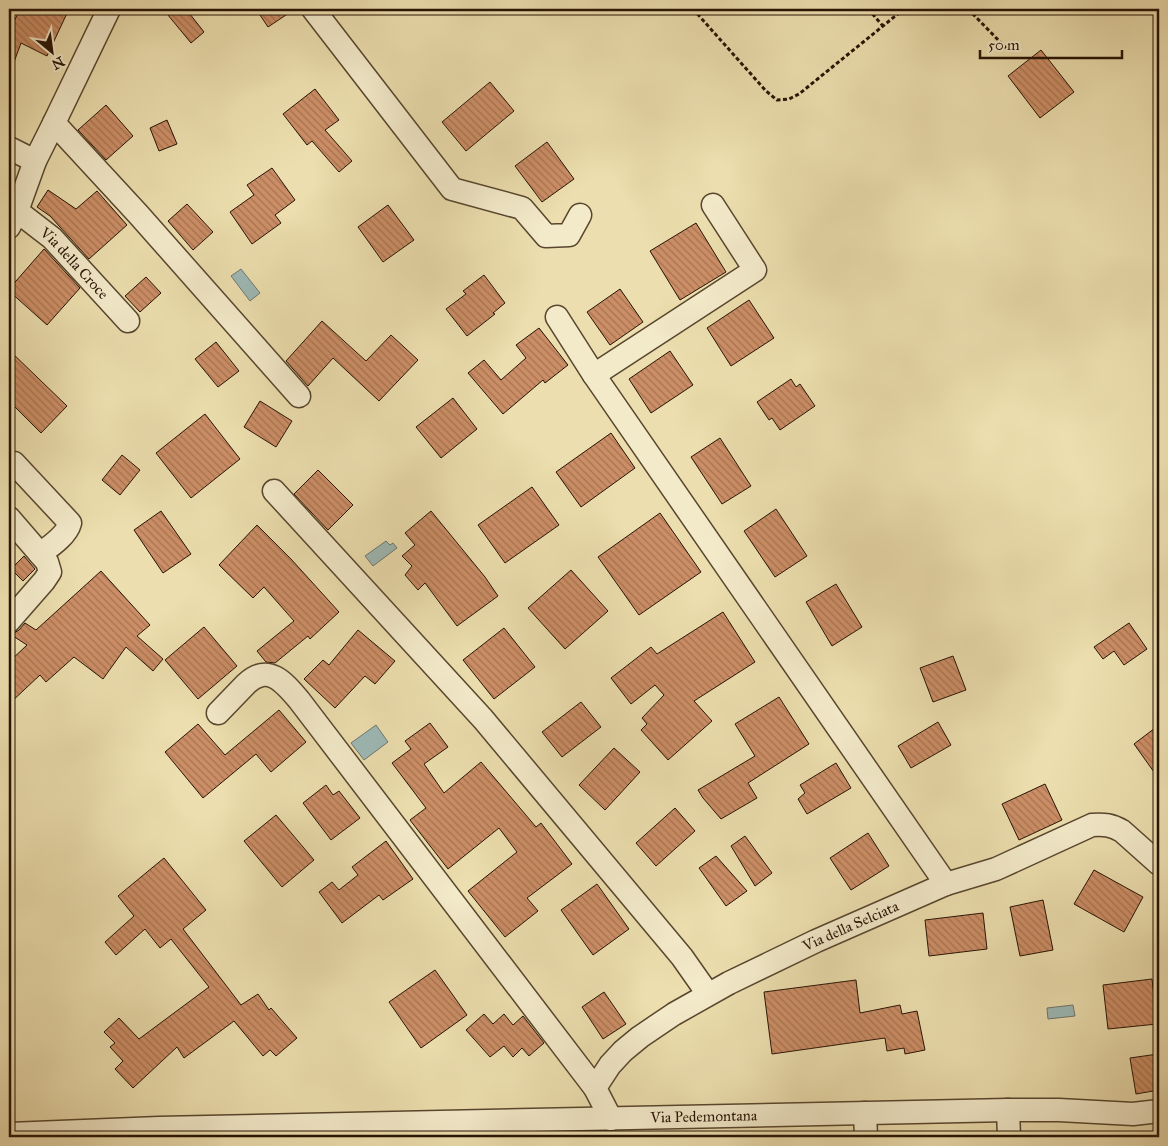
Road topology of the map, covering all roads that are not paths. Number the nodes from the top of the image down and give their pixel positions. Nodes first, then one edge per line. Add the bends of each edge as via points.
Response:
1 (109, 9) edge
2 (313, 9) edge
3 (54, 123) junction
4 (9, 148) edge
5 (35, 161) junction
6 (713, 205) dead end
7 (580, 215) dead end
8 (11, 217) edge
9 (557, 317) dead end
10 (128, 322) dead end
11 (594, 375) junction
12 (299, 396) dead end
13 (9, 464) edge
14 (274, 491) dead end
15 (9, 518) edge
16 (40, 554) junction
17 (9, 622) edge
18 (218, 713) dead end
19 (1159, 864) edge
20 (946, 884) junction
21 (708, 994) junction
22 (595, 1088) junction
23 (1008, 1110) junction
24 (1159, 1112) edge
25 (865, 1113) junction
26 (611, 1119) junction
27 (9, 1134) edge
28 (62, 1135) edge
29 (866, 1137) edge
30 (1009, 1137) edge

1 - 3 street, Via della Croce
2 - 7 street via 452,189 522,208 546,236 569,234
3 - 5 street, Via della Croce
3 - 12 street
4 - 5 street
5 - 8 street, Via della Croce
6 - 11 street via 755,270
8 - 10 street, Via della Croce via 52,238
9 - 11 street
11 - 20 street
13 - 16 street via 14,463 70,523 69,528
14 - 21 street via 483,719 682,957
15 - 16 street
16 - 17 street via 50,572
18 - 22 street via 259,675 274,676 289,689
19 - 20 street, Via della Selciata via 1122,831 1102,824 1092,825 996,869
20 - 21 street, Via della Selciata via 786,955
21 - 22 street, Via della Selciata via 623,1051
22 - 26 street
23 - 24 street, Via Pedemontana
23 - 25 street, Via Pedemontana
23 - 30 street
25 - 26 street, Via Pedemontana
25 - 29 street
26 - 28 street, Via Pedemontana via 178,1128
27 - 28 street, Via Pedemontana

